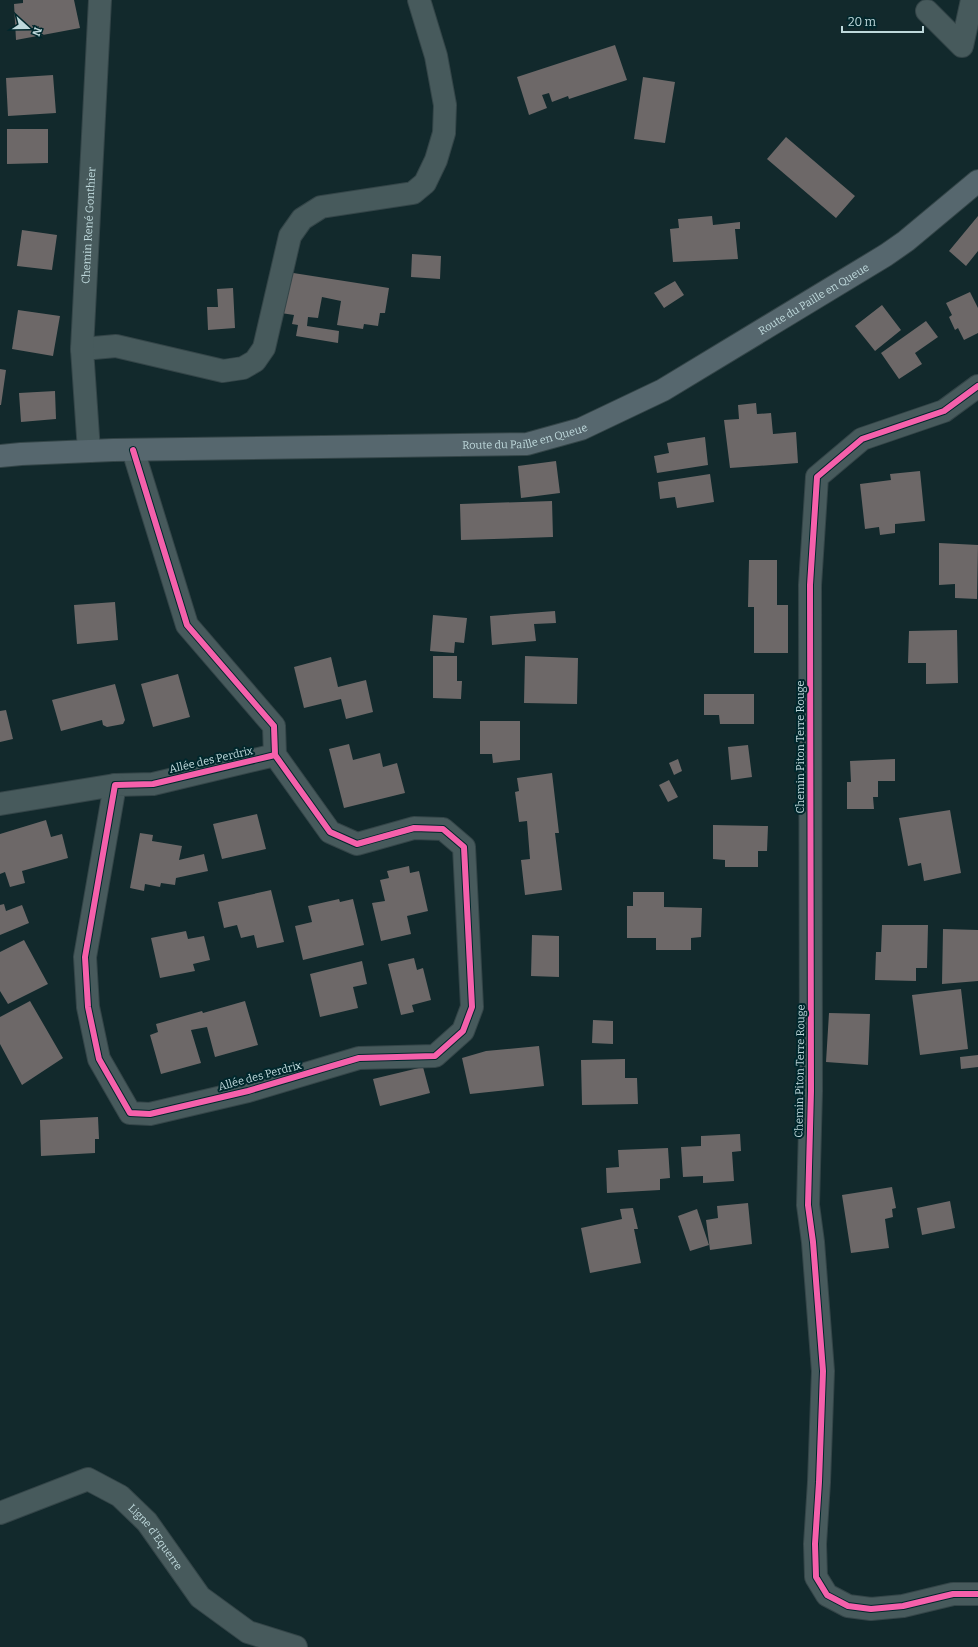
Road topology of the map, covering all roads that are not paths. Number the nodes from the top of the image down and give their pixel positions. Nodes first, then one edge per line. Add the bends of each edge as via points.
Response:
1 (100, 0) edge
2 (419, 0) edge
3 (972, 0) edge
4 (927, 11) dead end
5 (978, 181) edge
6 (82, 348) junction
7 (978, 386) edge
8 (133, 450) junction
9 (89, 451) junction
10 (0, 456) edge
11 (275, 755) junction
12 (115, 785) junction
13 (0, 804) edge
14 (0, 1513) edge
15 (978, 1594) edge
16 (296, 1647) edge

1 - 6 street, Chemin René Gonthier
2 - 6 street via 436,56 445,105 444,133 436,160 425,182 413,193 321,207 302,219 290,236 264,348 255,361 243,368 223,371 116,346
3 - 4 street via 962,46
5 - 8 main road, Route du Paille en Queue via 886,255 663,390 581,429 527,444
6 - 9 street, Chemin René Gonthier
7 - 15 street, Chemin Piton Terre Rouge via 944,410 862,439 817,477 810,584 811,1092 808,1205 823,1371 814,1544 816,1576 827,1595 848,1606 870,1609 903,1606 953,1594
8 - 9 main road, Route du Paille en Queue
8 - 11 street via 187,625 274,726
9 - 10 main road, Route du Paille en Queue
11 - 12 street, Allée des Perdrix via 153,784
11 - 12 street, Allée des Perdrix via 330,832 357,844 414,828 442,829 464,847 472,1007 463,1031 435,1056 359,1058 248,1091 150,1114 130,1113 98,1059 88,1007 85,957
12 - 13 street, Allée des Perdrix
14 - 16 street, Ligne d'Equerre via 88,1479 120,1496 147,1522 200,1597 248,1632

